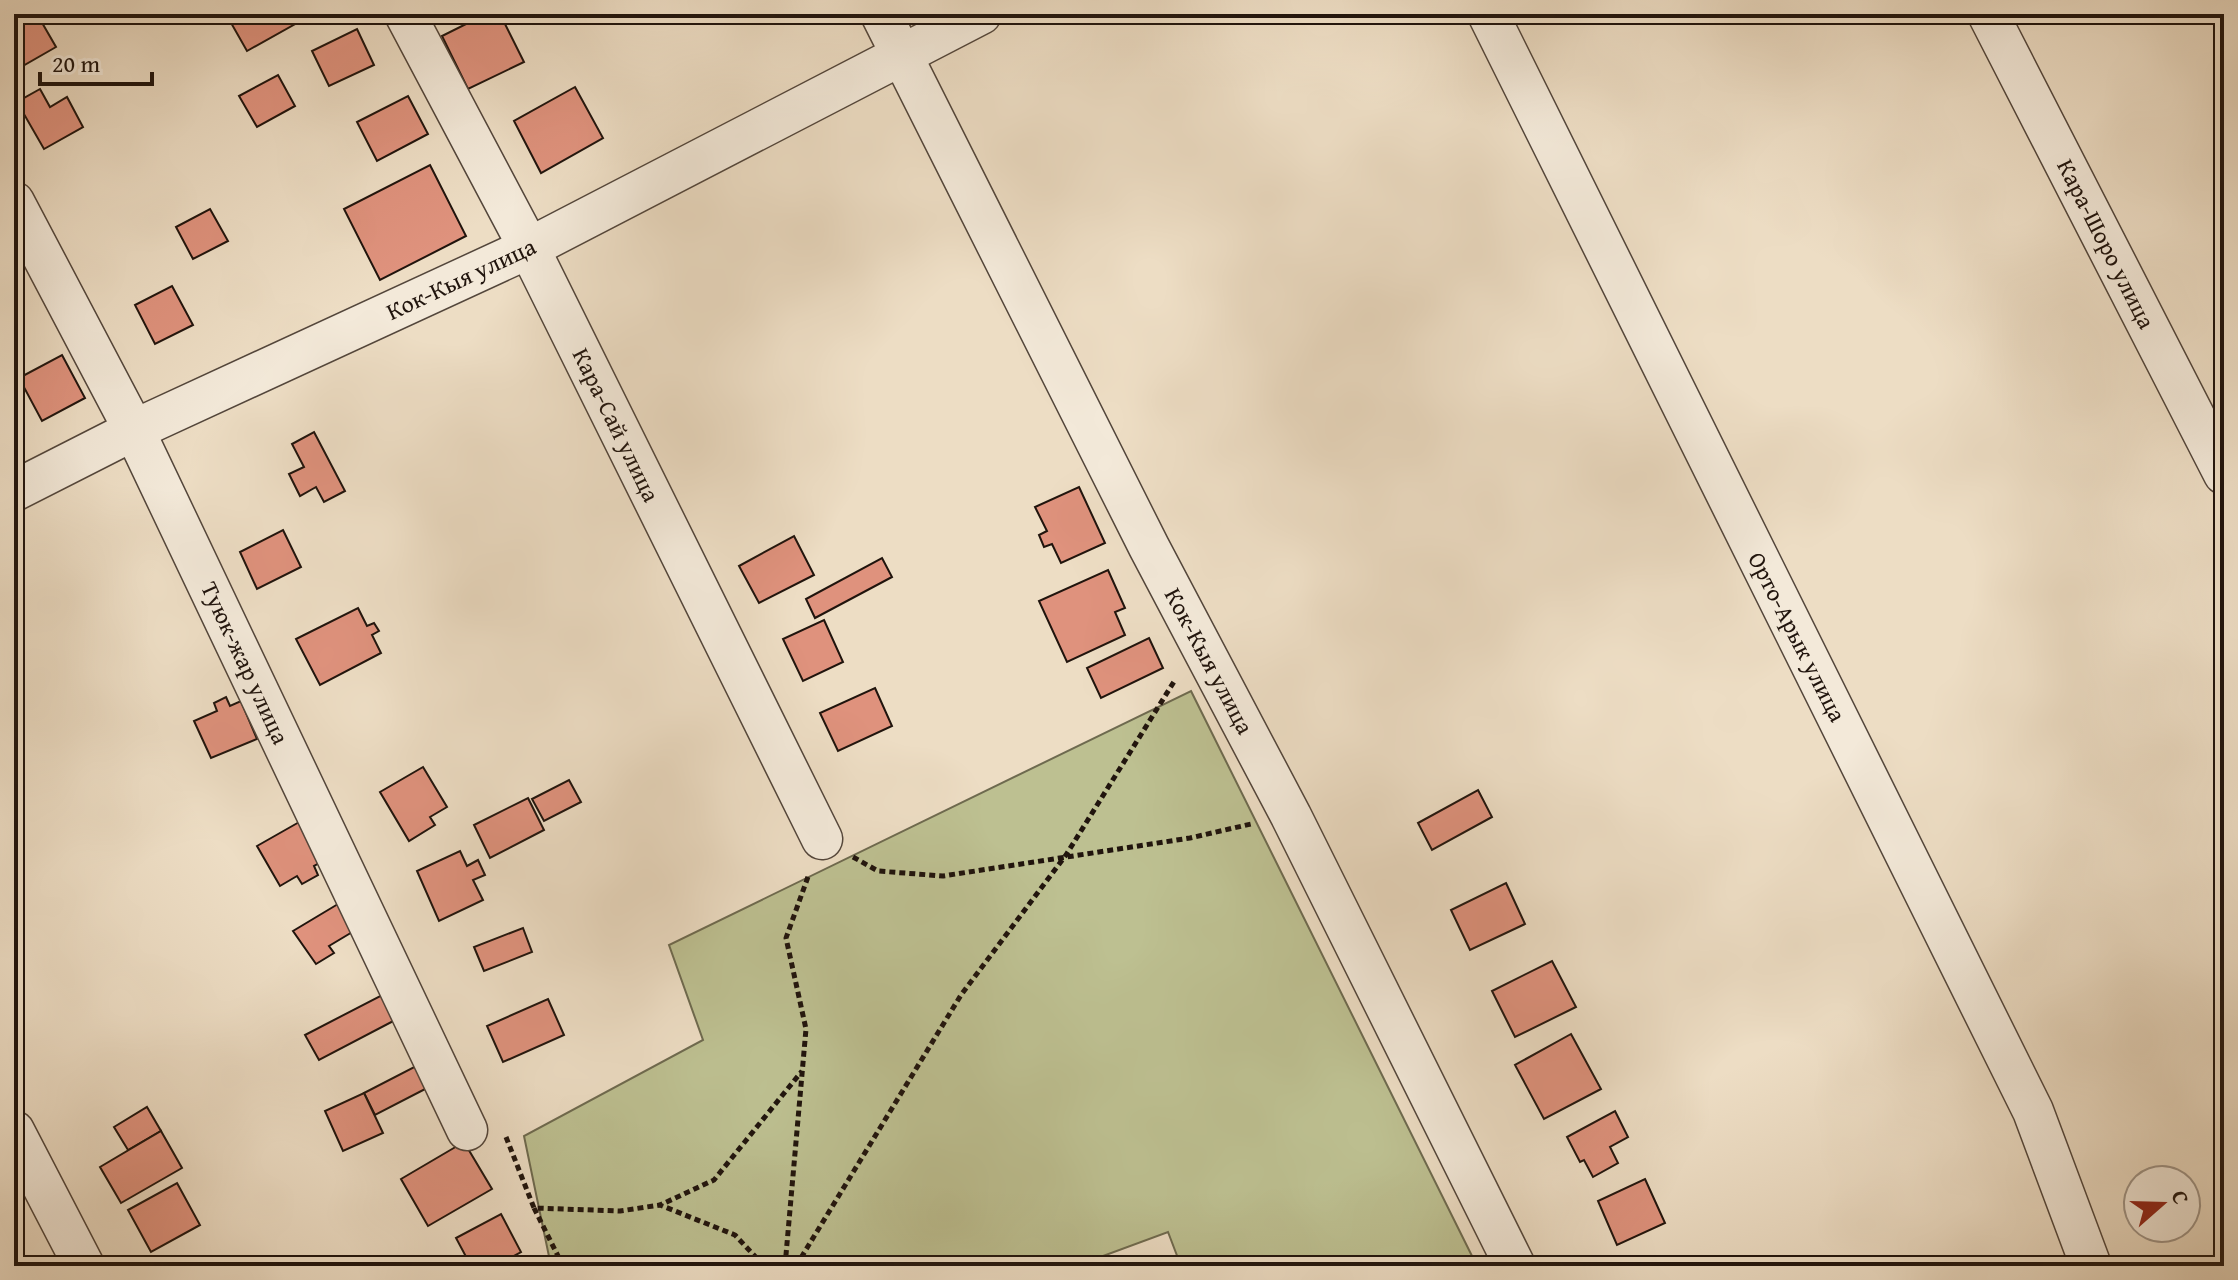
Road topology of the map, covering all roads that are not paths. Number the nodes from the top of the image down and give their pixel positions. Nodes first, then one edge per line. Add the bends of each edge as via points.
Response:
1 (405, 14) edge
2 (881, 14) edge
3 (981, 14) edge
4 (1488, 14) edge
5 (1988, 14) edge
6 (903, 56) junction
7 (14, 202) edge
8 (529, 248) junction
9 (134, 430) junction
10 (2224, 474) edge
11 (14, 491) edge
12 (822, 839) road end
13 (485, 1129) road end
14 (14, 1131) edge
15 (84, 1266) edge
16 (1515, 1266) edge
17 (2091, 1266) edge

1 - 8 street, Кара-Сай улица
2 - 6 street, Кок-Кыя улица
3 - 6 street, Кок-Кыя улица
4 - 17 street, Орто-Арык улица via 2033,1111
5 - 10 street, Кара-Шоро улица
6 - 8 street, Кок-Кыя улица
6 - 16 street, Кок-Кыя улица
7 - 9 street, Туюк-жар улица
8 - 9 street, Кок-Кыя улица
8 - 12 street, Кара-Сай улица
9 - 11 street, Кок-Кыя улица
9 - 13 street, Туюк-жар улица
14 - 15 street

